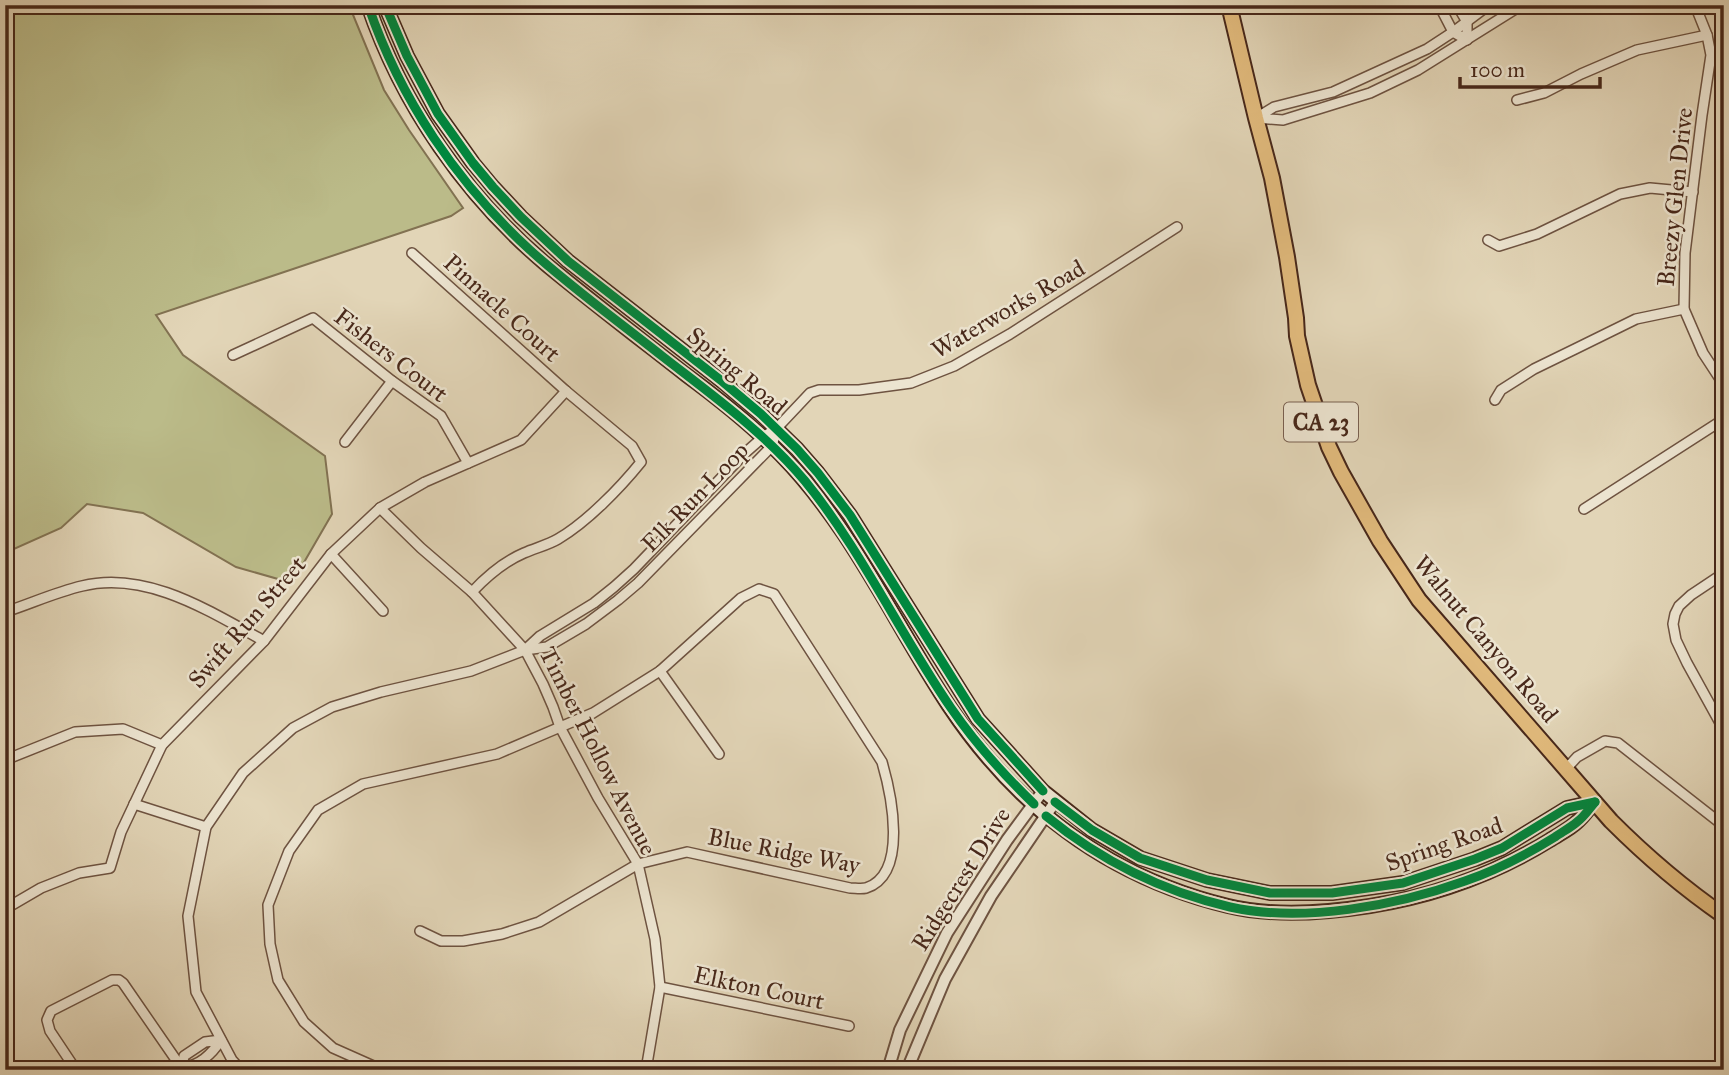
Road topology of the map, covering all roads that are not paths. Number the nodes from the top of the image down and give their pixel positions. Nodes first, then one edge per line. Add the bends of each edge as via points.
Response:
1 (368, 5) edge
2 (385, 5) edge
3 (1229, 5) edge
4 (1439, 5) edge
5 (1457, 5) edge
6 (1489, 5) edge
7 (1522, 5) edge
8 (1695, 5) edge
9 (1467, 22) junction
10 (1453, 32) junction
11 (1707, 35) junction
12 (1467, 40) junction
13 (1517, 100) dead end
14 (1256, 118) junction
15 (1693, 192) junction
16 (1177, 227) dead end
17 (1488, 240) dead end
18 (412, 253) dead end
19 (1685, 309) junction
20 (233, 355) dead end
21 (392, 381) junction
22 (1724, 385) edge
23 (566, 391) junction
24 (1495, 400) dead end
25 (1724, 419) edge
26 (777, 428) junction
27 (767, 441) junction
28 (345, 442) dead end
29 (468, 463) junction
30 (380, 508) junction
31 (1584, 509) dead end
32 (331, 554) junction
33 (1724, 573) edge
34 (472, 592) junction
35 (383, 611) dead end
36 (5, 612) edge
37 (264, 640) junction
38 (525, 650) junction
39 (660, 671) junction
40 (560, 727) junction
41 (1724, 730) edge
42 (162, 745) junction
43 (719, 754) dead end
44 (5, 760) edge
45 (1566, 769) junction
46 (1043, 791) junction
47 (1595, 802) junction
48 (1055, 803) junction
49 (134, 804) junction
50 (1034, 804) junction
51 (1046, 816) junction
52 (1724, 826) edge
53 (206, 827) junction
54 (638, 864) junction
55 (5, 909) edge
56 (1724, 916) edge
57 (420, 931) dead end
58 (660, 987) junction
59 (849, 1026) dead end
60 (221, 1040) junction
61 (182, 1068) edge
62 (76, 1070) edge
63 (241, 1070) edge
64 (387, 1070) edge
65 (646, 1070) edge
66 (888, 1070) edge
67 (907, 1070) edge

1 - 27 main road, Spring Road via 421,118 454,167 492,211 546,264
2 - 26 main road, Spring Road via 438,114 521,217 568,261
3 - 14 main road, Walnut Canyon Road / CA 23
4 - 10 street
5 - 9 street
6 - 9 street
7 - 12 street
8 - 11 street, Breezy Glen Drive
9 - 10 street
9 - 12 street
10 - 12 street
10 - 14 street via 1365,79 1274,107
11 - 13 street via 1637,50 1544,93
11 - 15 street, Breezy Glen Drive via 1711,55
12 - 14 street via 1370,93 1283,120
14 - 45 main road, Walnut Canyon Road / CA 23 via 1272,178 1308,385 1333,456 1419,600
15 - 17 street via 1650,188 1620,194 1537,234 1499,246
15 - 19 street, Breezy Glen Drive via 1685,253
16 - 26 street, Waterworks Road via 954,366 911,383 810,393
18 - 23 street, Pinnacle Court
19 - 22 street, Breezy Glen Drive via 1703,353
19 - 24 street via 1636,320 1575,349 1501,390
20 - 21 street, Fishers Court via 313,318
21 - 28 street
21 - 29 street, Fishers Court via 441,416
23 - 29 street, Swift Run Street via 521,440
23 - 34 street, Pinnacle Court via 632,446 641,462 592,513 558,540 521,554 492,572
25 - 31 street
26 - 27 street, Elk Run Loop
26 - 46 main road, Spring Road via 850,515 978,719
27 - 38 street, Elk Run Loop via 745,453 624,578
27 - 50 main road, Spring Road via 838,525 968,732
29 - 30 street, Swift Run Street
30 - 32 street, Swift Run Street
30 - 34 street, Timber Hollow Avenue
32 - 35 street
32 - 37 street, Swift Run Street
33 - 41 street via 1679,606 1673,624 1682,652
34 - 38 street, Timber Hollow Avenue
36 - 37 street via 83,586 118,582 156,589
37 - 42 street, Swift Run Street
38 - 40 street, Timber Hollow Avenue
38 - 53 street, Elk Run Loop via 471,671 332,707 293,728 243,773
39 - 40 street via 593,713
39 - 43 street
39 - 54 street, Blue Ridge Way via 741,598 759,589 774,594 883,762 891,792 891,860 876,882 865,888 687,852
40 - 54 street, Timber Hollow Avenue
40 - 64 street via 497,754 363,784 318,810 289,851 268,905 278,980 304,1023 333,1048
42 - 44 street via 123,729 75,732
42 - 49 street, Swift Run Street
45 - 47 main road, Walnut Canyon Road / CA 23
45 - 52 street via 1605,741 1618,743
46 - 48 main road, Spring Road
46 - 50 street, Ridgecrest Drive
47 - 48 main road, Spring Road via 1567,808 1475,859 1403,883 1332,893 1270,893 1151,862 1111,842
47 - 51 main road, Spring Road via 1578,821 1544,843 1471,879 1396,901 1291,912 1230,907 1154,883 1101,856
47 - 56 main road, Walnut Canyon Road / CA 23 via 1638,848
48 - 51 street, Ridgecrest Drive
49 - 53 street
49 - 55 street, Swift Run Street via 110,869 79,873
50 - 51 main road, Spring Road
50 - 66 street, Ridgecrest Drive via 947,933 900,1030
51 - 67 street, Ridgecrest Drive via 991,896 945,979
53 - 60 street, Elk Run Loop via 188,916 196,992
54 - 57 street via 540,922 502,934 441,941
54 - 58 street, Timber Hollow Avenue via 655,939
58 - 59 street, Elkton Court
58 - 65 street, Timber Hollow Avenue
60 - 61 street via 205,1042 184,1056
60 - 63 street, Elk Run Loop
61 - 62 street via 119,979 112,979 51,1011 47,1020

